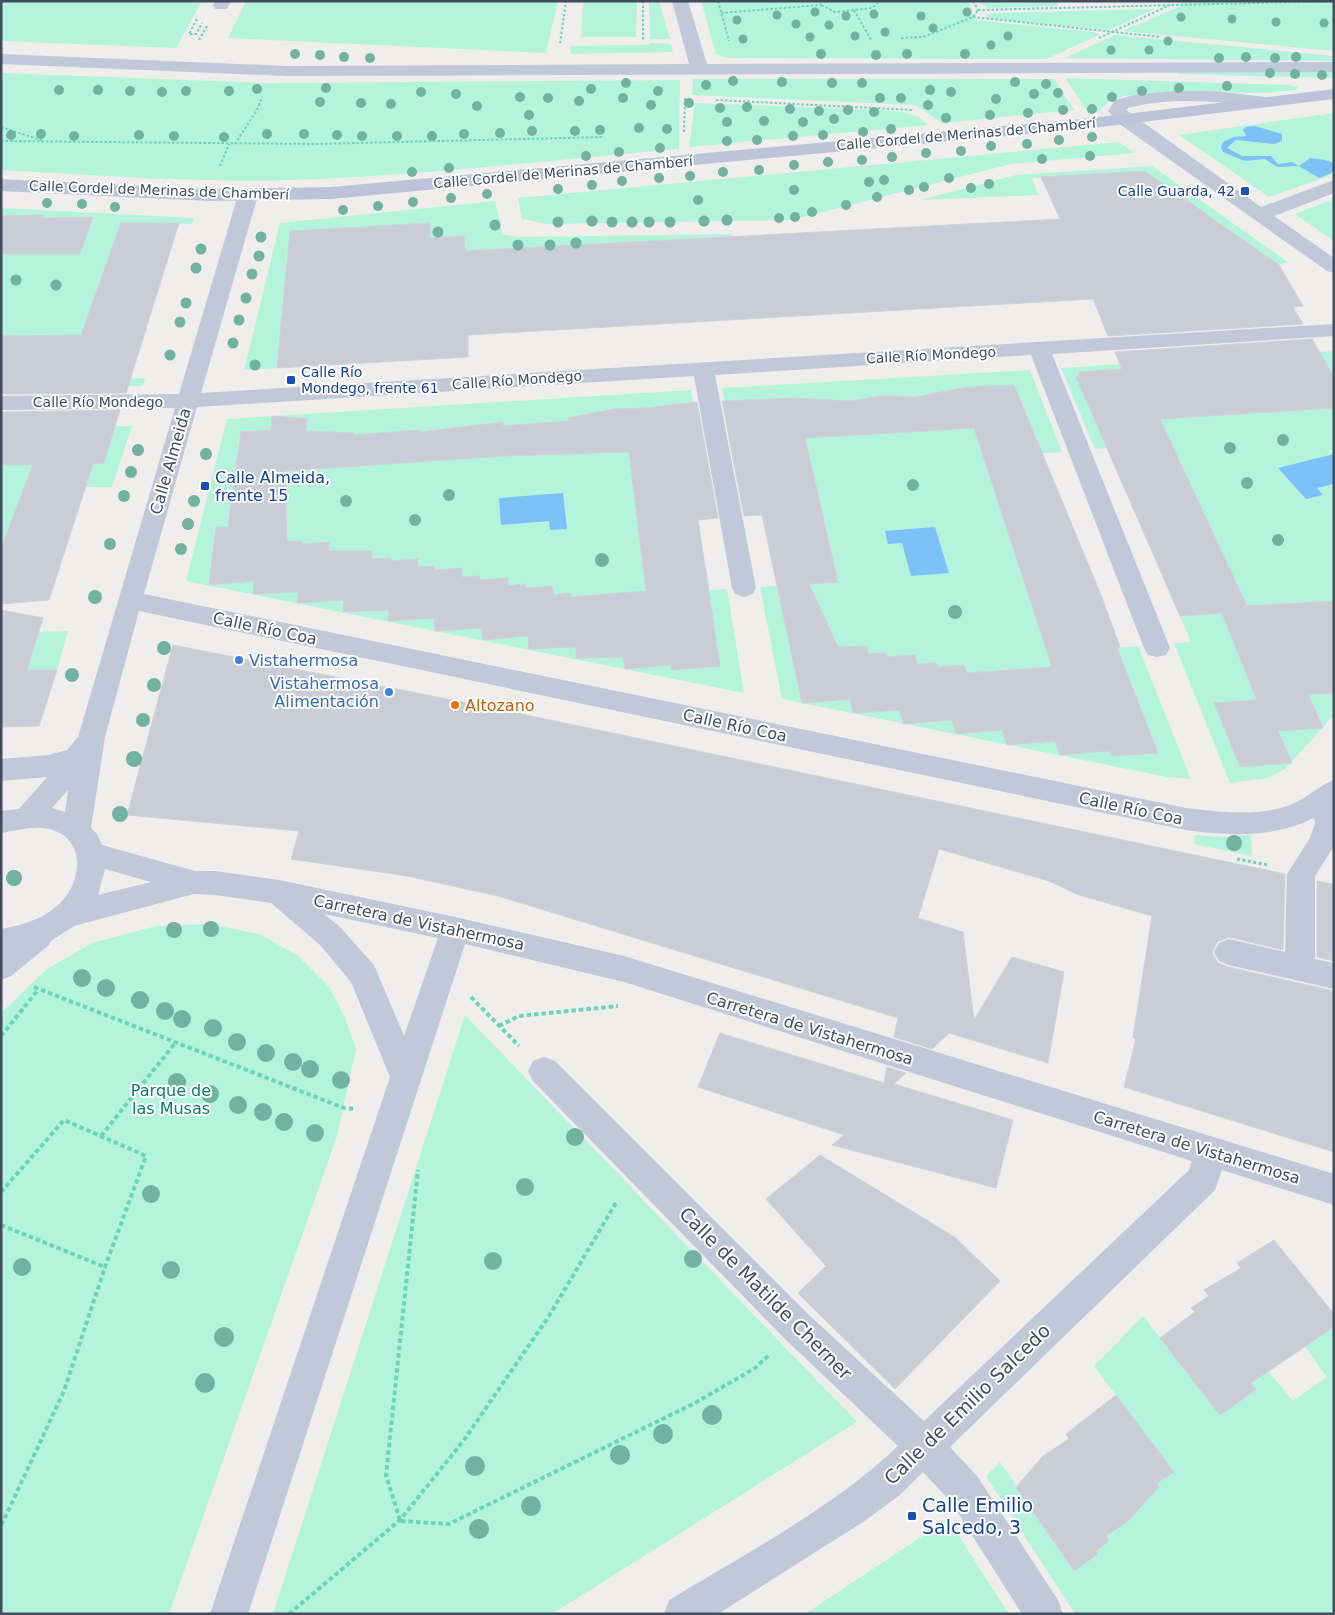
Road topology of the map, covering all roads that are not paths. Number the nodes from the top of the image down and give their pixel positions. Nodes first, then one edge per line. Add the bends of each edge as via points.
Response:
1 (680, 1) edge
2 (1, 59) edge
3 (1334, 67) edge
4 (700, 68) junction
5 (988, 70) junction
6 (1334, 87) edge
7 (1334, 94) edge
8 (1124, 119) junction
9 (1, 185) edge
10 (1334, 186) edge
11 (248, 195) junction
12 (1260, 214) junction
13 (1334, 267) edge
14 (1334, 330) edge
15 (1039, 348) junction
16 (703, 368) junction
17 (186, 401) junction
18 (1, 403) edge
19 (744, 588) dead end
20 (130, 600) junction
21 (1157, 648) dead end
22 (94, 728) junction
23 (78, 757) junction
24 (1, 770) edge
25 (1328, 797) edge
26 (13, 814) edge
27 (77, 829) junction
28 (93, 854) junction
29 (195, 883) junction
30 (279, 892) junction
31 (57, 922) junction
32 (455, 929) junction
33 (1, 942) edge
34 (1228, 952) dead end
35 (1, 967) edge
36 (1300, 968) junction
37 (1334, 976) edge
38 (544, 1071) road end
39 (405, 1075) junction
40 (1211, 1152) junction
41 (1334, 1190) edge
42 (924, 1446) junction
43 (229, 1614) edge
44 (683, 1614) edge
45 (1044, 1614) edge

1 - 4 street
2 - 4 street via 287,71
3 - 5 street
4 - 5 street
5 - 6 street via 1305,81
7 - 8 main road, Calle Cordel de Merinas de Chamberí
8 - 11 main road, Calle Cordel de Merinas de Chamberí via 406,187
8 - 12 street
9 - 11 main road, Calle Cordel de Merinas de Chamberí
10 - 12 street
11 - 17 street, Calle Almeida
12 - 13 street
14 - 15 street, Calle Río Mondego
15 - 16 street, Calle Río Mondego
15 - 21 street
16 - 17 street, Calle Río Mondego
16 - 19 street
17 - 18 street, Calle Río Mondego
17 - 20 street, Calle Almeida
20 - 22 street, Calle Almeida
20 - 25 street, Calle Río Coa via 1186,819 1221,824 1294,817
22 - 23 street, Calle Almeida
22 - 27 street, Calle Almeida via 80,796
23 - 24 street via 48,766
23 - 26 street, Calle Almeida
25 - 36 street via 1329,823 1322,842 1301,874
26 - 27 street via 55,819
27 - 28 street
28 - 29 street, Carretera de Vistahermosa
28 - 31 street via 90,885 81,900
29 - 30 street, Carretera de Vistahermosa
29 - 31 street, Carretera de Vistahermosa
30 - 32 street, Carretera de Vistahermosa
30 - 39 street, Carretera de Vistahermosa via 330,936 363,974
31 - 33 street, Carretera de Vistahermosa via 16,941
31 - 35 street
32 - 39 street
32 - 40 street, Carretera de Vistahermosa via 624,969
34 - 36 street
36 - 37 street
38 - 42 street, Calle de Matilde Cherner via 797,1327
39 - 43 street
40 - 41 street, Carretera de Vistahermosa
40 - 42 street, Calle de Emilio Salcedo via 1203,1179
42 - 44 street, Calle de Emilio Salcedo via 887,1482 850,1509
42 - 45 street, Calle de Matilde Cherner via 964,1489

